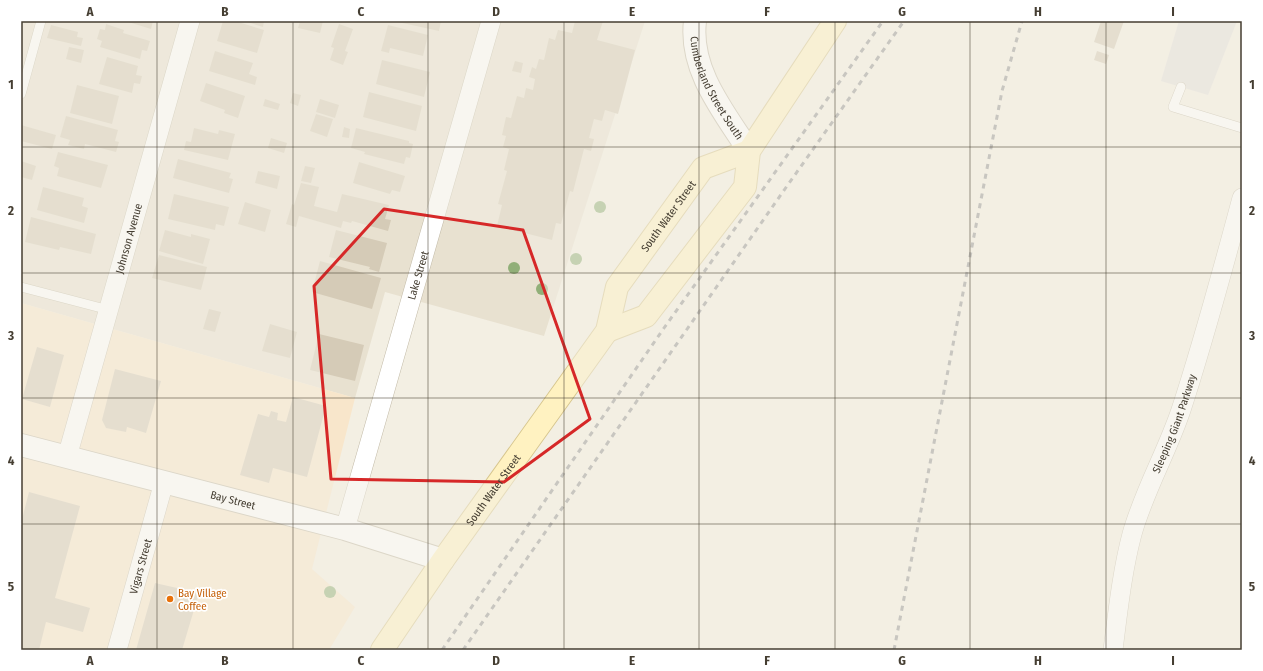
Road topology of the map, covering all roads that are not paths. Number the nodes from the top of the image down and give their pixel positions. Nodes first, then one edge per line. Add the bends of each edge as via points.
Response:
1 (41, 21) edge
2 (190, 21) edge
3 (491, 21) edge
4 (695, 21) edge
5 (835, 21) edge
6 (1181, 87) dead end
7 (21, 94) edge
8 (1242, 128) edge
9 (749, 151) junction
10 (1242, 198) edge
11 (21, 287) edge
12 (109, 310) junction
13 (607, 331) junction
14 (21, 445) edge
15 (67, 457) junction
16 (164, 482) junction
17 (345, 529) junction
18 (443, 560) junction
19 (117, 650) edge
20 (382, 650) edge
21 (1113, 650) edge

1 - 7 lane
2 - 12 street, Johnson Avenue
3 - 17 street, Lake Street
4 - 9 street, Cumberland Street South via 694,44 701,68 711,92
5 - 9 main road
6 - 8 lane via 1173,107
9 - 13 main road, South Water Street via 703,168 618,288
9 - 13 main road via 745,187 646,316
10 - 21 street, Sleeping Giant Parkway via 1206,330 1180,412 1149,484 1132,533 1122,580
11 - 12 lane
12 - 15 street, Johnson Avenue
13 - 18 main road, South Water Street
14 - 15 street, Bay Street
15 - 16 street, Bay Street
16 - 17 street, Bay Street
16 - 19 street, Vigars Street
17 - 18 street, Bay Street
18 - 20 main road, South Water Street

